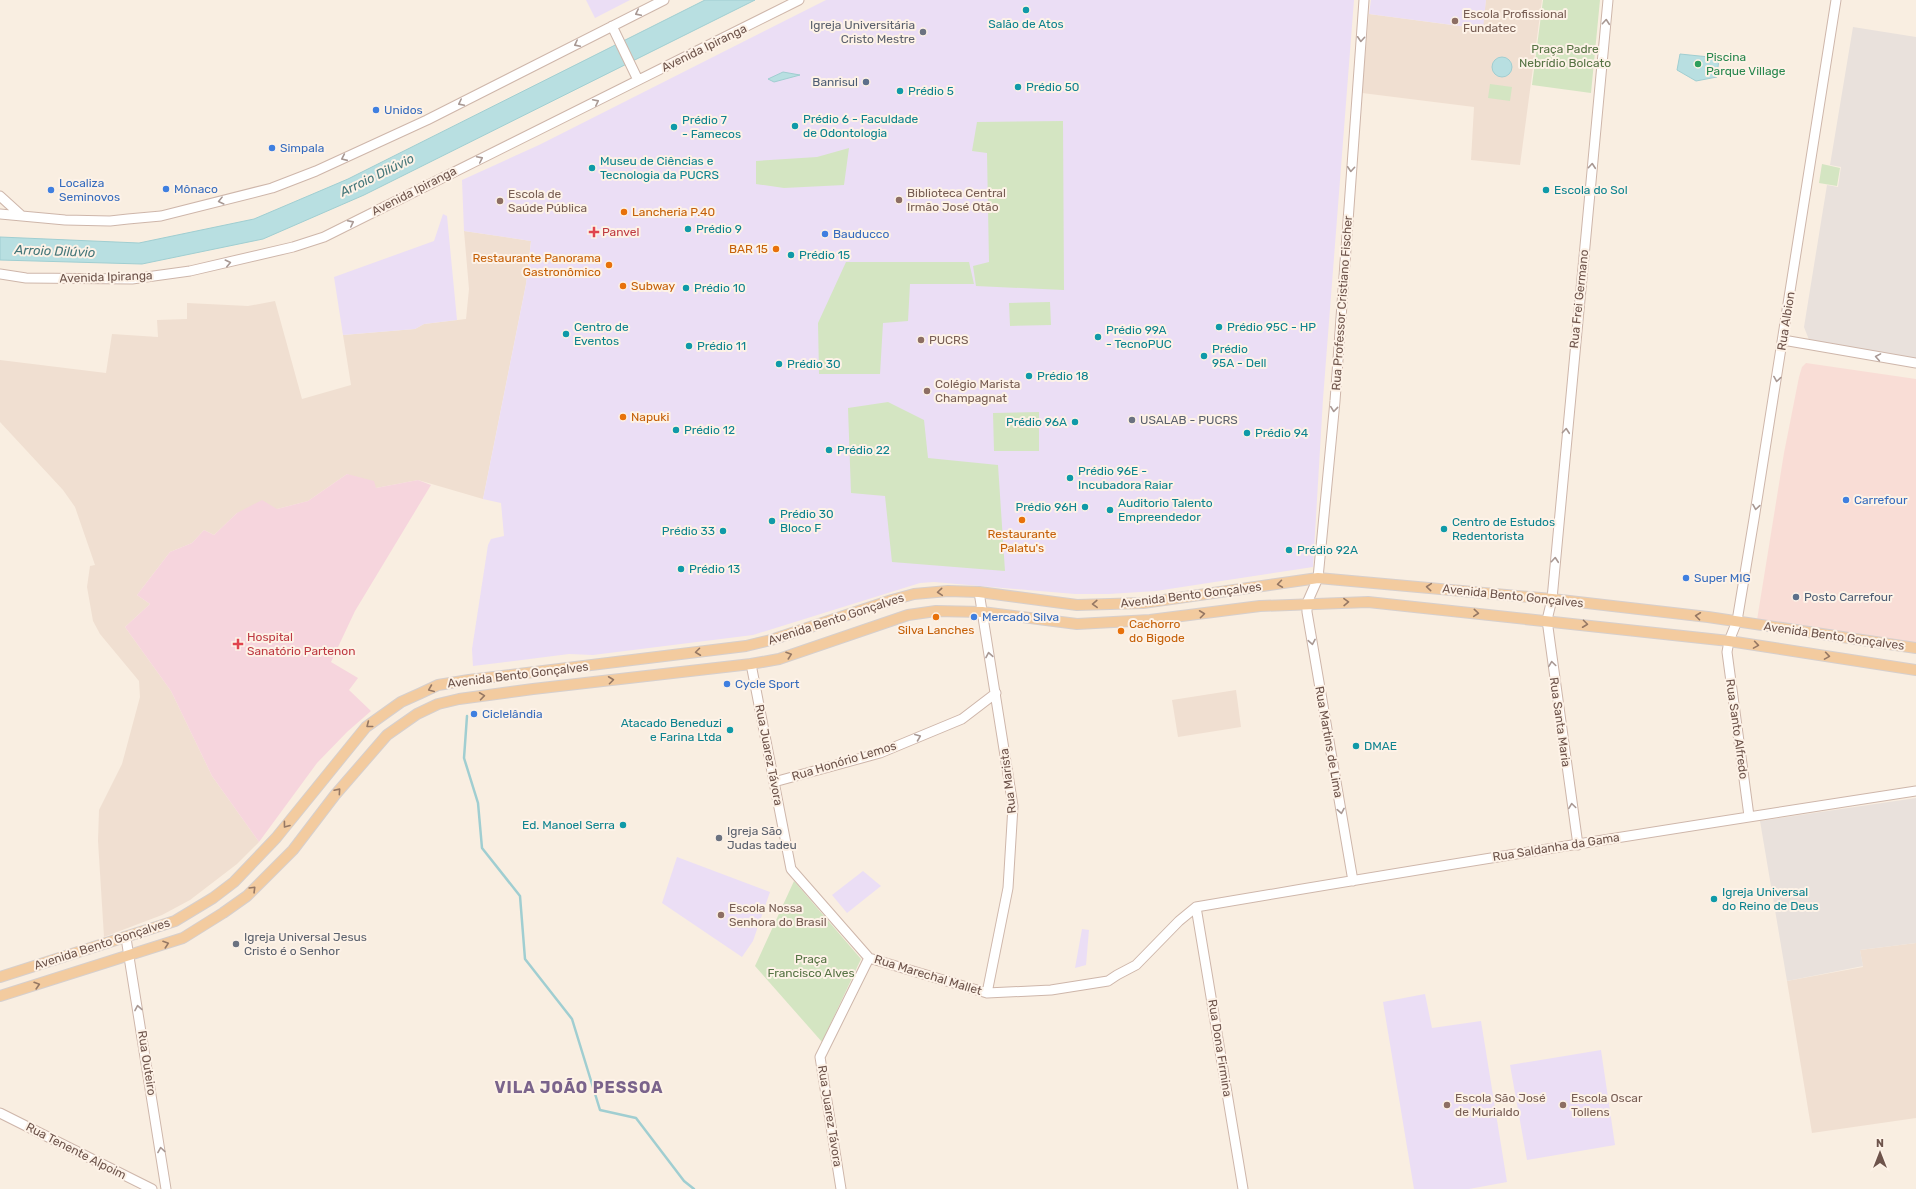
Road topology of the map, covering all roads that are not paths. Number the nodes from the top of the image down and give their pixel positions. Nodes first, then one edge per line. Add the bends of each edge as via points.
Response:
1 (664, 0) edge
2 (799, 0) edge
3 (1364, 0) edge
4 (1608, 0) edge
5 (1836, 0) edge
6 (612, 26) junction
7 (638, 80) junction
8 (0, 196) edge
9 (0, 214) edge
10 (22, 216) junction
11 (0, 274) edge
12 (1783, 340) junction
13 (1916, 364) edge
14 (1318, 578) junction
15 (979, 592) junction
16 (1552, 599) junction
17 (1307, 603) junction
18 (982, 612) junction
19 (1546, 620) junction
20 (1737, 621) junction
21 (1729, 641) junction
22 (1916, 648) edge
23 (751, 664) junction
24 (1916, 670) edge
25 (996, 693) junction
26 (774, 782) junction
27 (1916, 790) edge
28 (1749, 816) junction
29 (1578, 845) junction
30 (791, 869) joint
31 (1353, 881) junction
32 (1196, 907) junction
33 (126, 938) junction
34 (129, 956) junction
35 (869, 958) junction
36 (0, 976) edge
37 (987, 992) junction
38 (0, 996) edge
39 (0, 1112) edge
40 (152, 1189) edge
41 (166, 1189) edge
42 (841, 1189) edge
43 (1243, 1189) edge

1 -> 6 street
2 - 7 street, Avenida Ipiranga
3 -> 14 street, Rua Professor Cristiano Fischer via 1335,401
16 -> 4 street, Rua Frei Germano
5 - 12 street, Rua Albion
6 - 7 street
6 -> 10 street via 427,120 316,171 272,188 161,216 110,221
11 -> 7 street, Avenida Ipiranga via 26,278 132,279 190,272 294,247 324,237
8 - 10 street
9 - 10 street
13 -> 12 street
12 -> 20 street, Rua Albion
14 -> 15 main road, Avenida Bento Gonçalves via 1143,603 1076,605
16 -> 14 main road, Avenida Bento Gonçalves
14 - 17 street, Rua Professor Cristiano Fischer
15 - 18 street, Rua Marista
15 -> 33 main road, Avenida Bento Gonçalves via 914,594 746,646 438,685 401,702 366,727 276,838 234,882 175,921
16 - 19 street, Rua Santa Maria
20 -> 16 main road, Avenida Bento Gonçalves
18 -> 17 main road, Avenida Bento Gonçalves via 1077,624 1150,620 1260,606
17 -> 19 main road, Avenida Bento Gonçalves via 1368,602
17 -> 31 street, Rua Martins de Lima
23 -> 18 main road, Avenida Bento Gonçalves via 779,659 908,615 936,611
25 -> 18 street, Rua Marista
19 -> 21 main road, Avenida Bento Gonçalves
29 -> 19 street, Rua Santa Maria
20 - 21 street, Rua Albion
20 - 22 main road, Avenida Bento Gonçalves
21 -> 24 main road, Avenida Bento Gonçalves
21 - 28 street, Rua Santo Alfredo via 1727,659
23 - 26 street, Rua Juarez Távora
34 -> 23 main road, Avenida Bento Gonçalves via 183,938 247,896 293,850 335,794 387,735 438,704 459,699
26 -> 25 street, Rua Honório Lemos via 880,753 962,719
25 - 37 street, Rua Marista via 1013,806 1008,888
26 - 30 street, Rua Juarez Távora
27 - 28 street, Rua Saldanha da Gama
28 - 29 street, Rua Saldanha da Gama
29 - 31 street, Rua Saldanha da Gama via 1469,860
30 - 35 street, Rua Marechal Mallet
31 - 32 street, Rua Saldanha da Gama
32 - 37 street, Rua Marechal Mallet via 1136,965 1108,981 1051,990
32 - 43 street, Rua Dona Firmina
33 - 34 street, Rua Outeiro
33 - 36 main road, Avenida Bento Gonçalves
38 -> 34 main road, Avenida Bento Gonçalves
41 -> 34 street, Rua Outeiro
35 - 37 street, Rua Marechal Mallet
35 - 42 street, Rua Juarez Távora via 820,1057
39 - 40 street, Rua Tenente Alpoim

